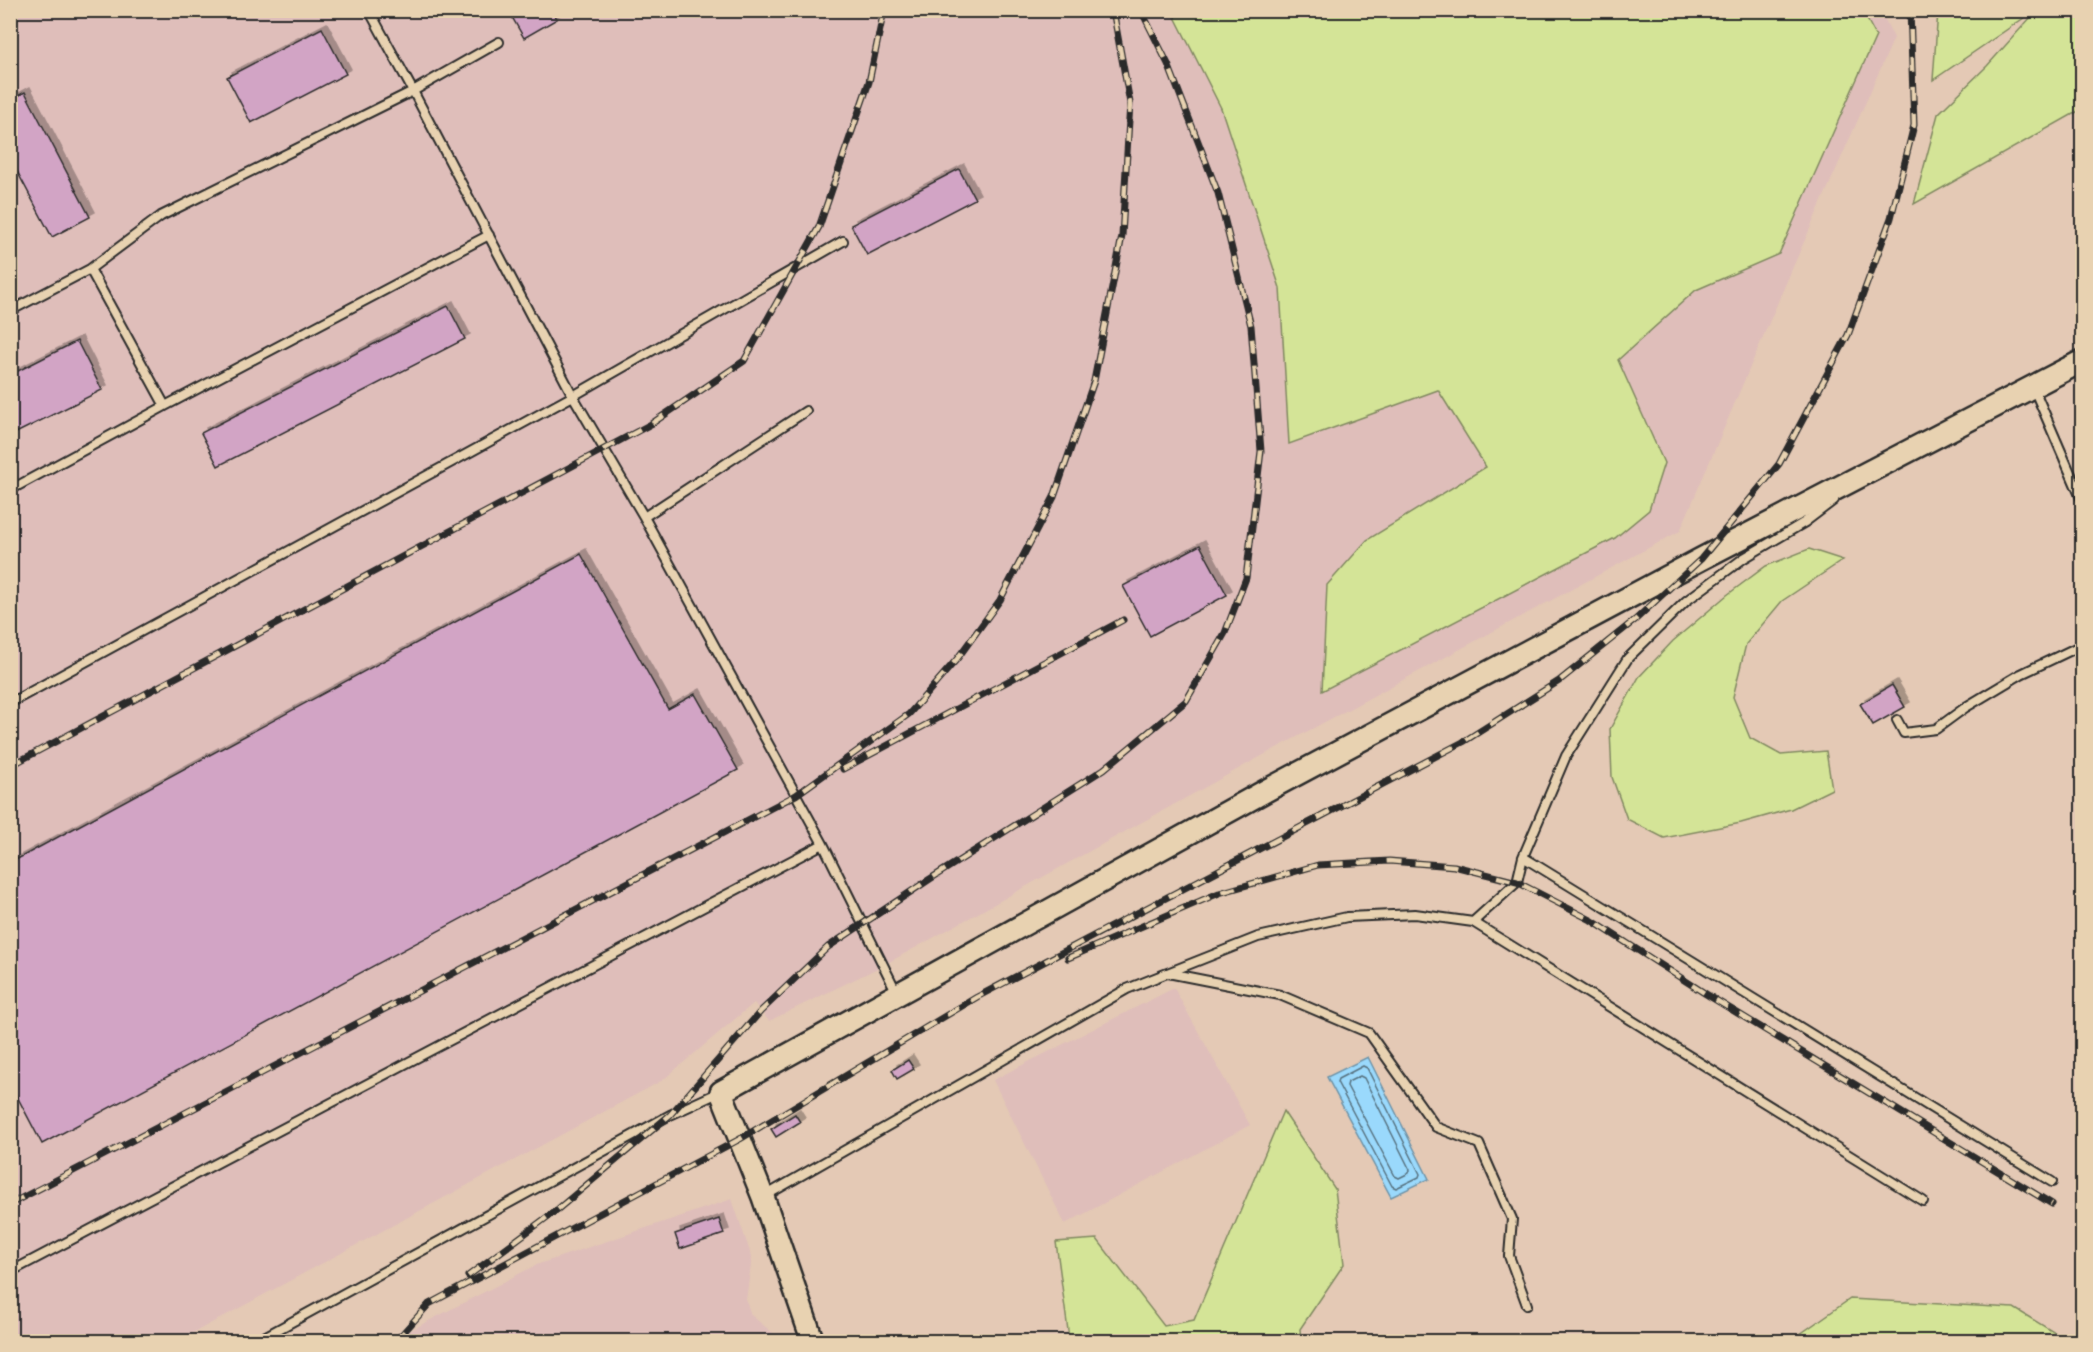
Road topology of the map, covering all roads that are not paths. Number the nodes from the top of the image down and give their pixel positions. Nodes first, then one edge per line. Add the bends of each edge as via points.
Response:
1 (369, 10) edge
2 (499, 42) dead end
3 (413, 91) junction
4 (489, 235) junction
5 (843, 241) dead end
6 (90, 269) junction
7 (10, 311) edge
8 (2082, 361) edge
9 (2033, 387) junction
10 (573, 396) junction
11 (165, 406) junction
12 (806, 411) dead end
13 (1876, 468) junction
14 (10, 490) edge
15 (2082, 500) edge
16 (644, 517) junction
17 (2082, 645) edge
18 (10, 703) edge
19 (1897, 720) dead end
20 (823, 844) junction
21 (1523, 857) junction
22 (1473, 922) junction
23 (1167, 973) junction
24 (897, 994) junction
25 (721, 1092) junction
26 (2052, 1182) dead end
27 (763, 1197) junction
28 (1923, 1201) dead end
29 (10, 1272) edge
30 (1527, 1305) dead end
31 (255, 1341) edge
32 (813, 1341) edge

1 - 3 lane
2 - 3 lane
3 - 4 lane
3 - 6 lane via 161,216
4 - 10 lane
4 - 11 lane
5 - 10 lane
6 - 7 lane
6 - 11 lane
8 - 9 street
9 - 13 street
9 - 15 lane
10 - 16 lane
10 - 18 lane
11 - 14 lane
12 - 16 lane
13 - 21 lane via 1805,522 1744,558 1686,601 1628,658 1566,756
13 - 24 street via 1279,784
16 - 20 lane
17 - 19 lane via 2021,674 1936,729 1904,733
20 - 24 lane
20 - 29 lane
21 - 22 lane via 1517,882
21 - 26 lane
22 - 23 lane via 1415,914 1347,917 1258,937
22 - 28 lane
23 - 27 lane via 1127,989
23 - 30 lane via 1280,995 1369,1033 1436,1127 1479,1144 1512,1219 1509,1256
24 - 25 street
25 - 27 street
25 - 31 lane via 670,1114
27 - 32 street

